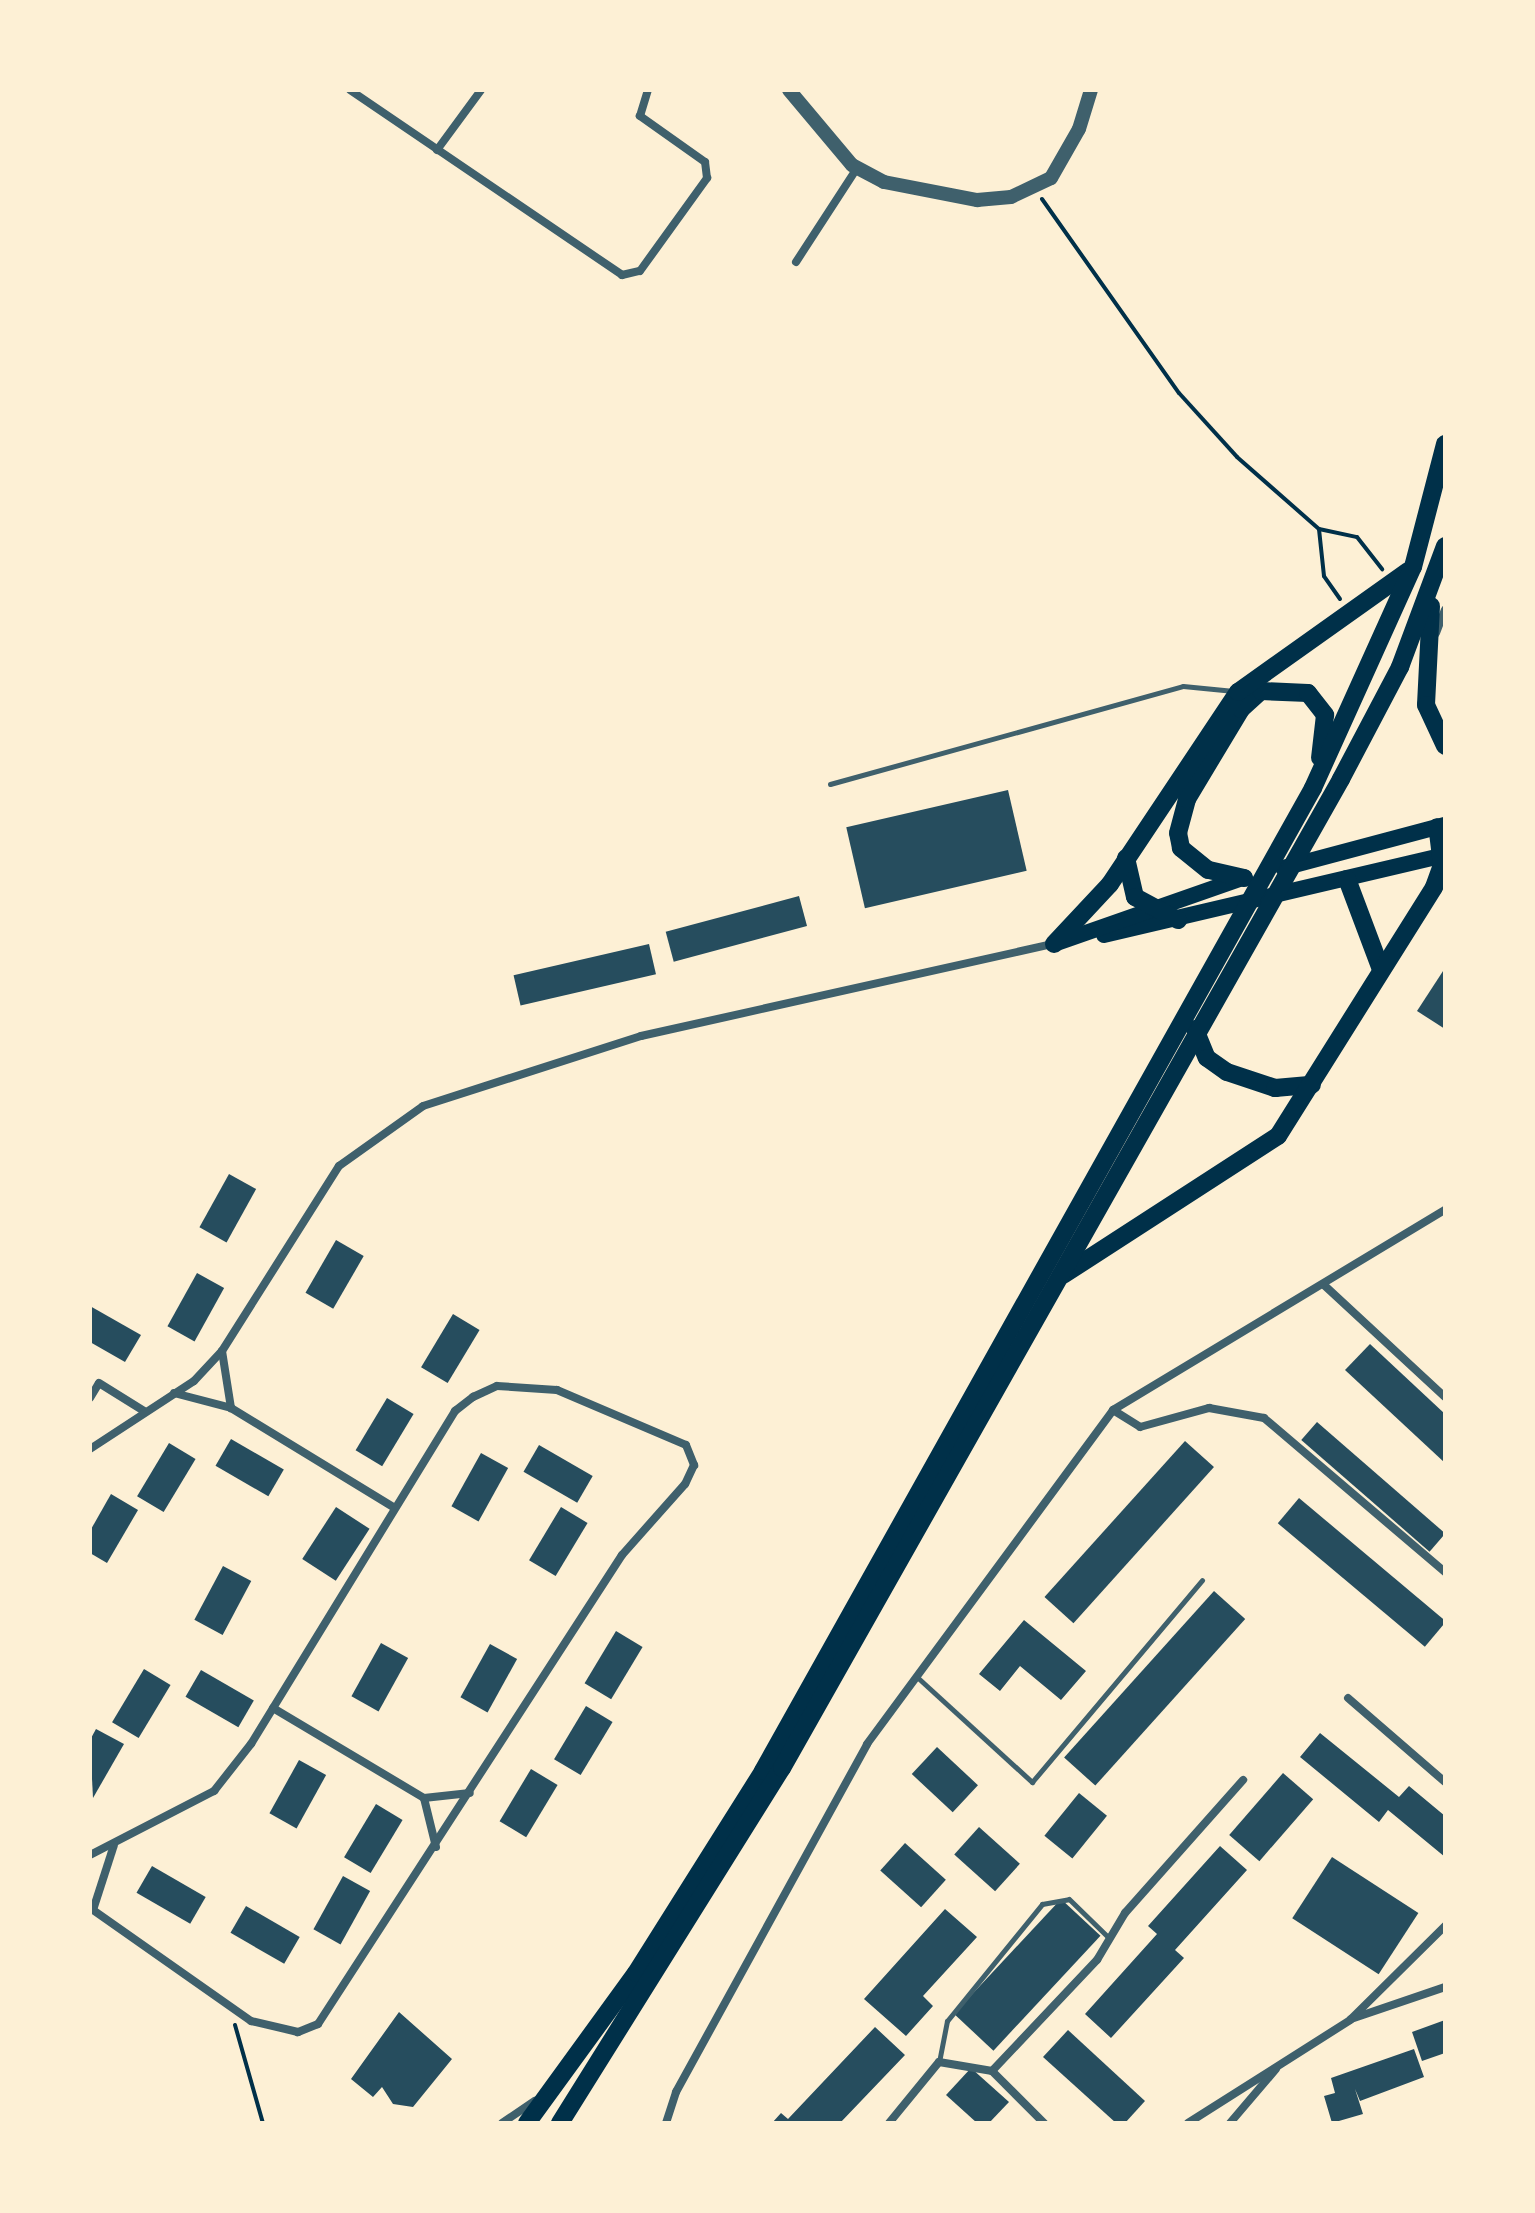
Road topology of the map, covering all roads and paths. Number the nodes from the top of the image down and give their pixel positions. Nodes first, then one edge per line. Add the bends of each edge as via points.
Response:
1 (350, 90) edge
2 (481, 90) edge
3 (648, 90) edge
4 (789, 90) edge
5 (1091, 90) edge
6 (437, 150) junction
7 (857, 168) junction
8 (1035, 189) junction
9 (796, 262) dead end
10 (1445, 444) edge
11 (1319, 529) junction
12 (1445, 546) edge
13 (1413, 567) junction
14 (1390, 585) junction
15 (1432, 594) junction
16 (1445, 610) edge
17 (1345, 614) junction
18 (1429, 652) junction
19 (1238, 692) junction
20 (1445, 746) edge
21 (830, 784) dead end
22 (1313, 788) junction
23 (1441, 826) edge
24 (1444, 855) edge
25 (1126, 858) junction
26 (1244, 878) junction
27 (1339, 881) junction
28 (1150, 909) junction
29 (1178, 920) junction
30 (1054, 944) junction
31 (1380, 967) junction
32 (1195, 1029) junction
33 (1312, 1085) junction
34 (1445, 1210) edge
35 (1054, 1282) junction
36 (1324, 1285) junction
37 (222, 1351) junction
38 (174, 1393) junction
39 (1445, 1397) edge
40 (90, 1398) edge
41 (231, 1408) junction
42 (1113, 1410) junction
43 (144, 1411) junction
44 (90, 1449) edge
45 (393, 1507) junction
46 (1445, 1572) edge
47 (1202, 1580) dead end
48 (917, 1677) junction
49 (1348, 1698) dead end
50 (273, 1708) junction
51 (1243, 1780) dead end
52 (1445, 1782) edge
53 (470, 1793) junction
54 (424, 1798) junction
55 (114, 1845) junction
56 (436, 1847) junction
57 (90, 1855) edge
58 (91, 1909) edge
59 (1445, 1926) edge
60 (1111, 1939) junction
61 (1445, 1987) edge
62 (229, 2007) junction
63 (1350, 2020) junction
64 (1285, 2058) junction
65 (939, 2062) junction
66 (992, 2071) junction
67 (553, 2089) junction
68 (665, 2120) edge
69 (263, 2123) edge
70 (502, 2123) edge
71 (527, 2123) edge
72 (560, 2123) edge
73 (889, 2123) edge
74 (1044, 2123) edge
75 (1188, 2123) edge
76 (1230, 2123) edge

1 - 6 street
2 - 6 street
3 - 6 street via 640,116 705,162 707,178 640,271 605,268
4 - 7 street via 821,138
5 - 8 street via 1063,162
7 - 8 street via 897,185 977,200
7 - 9 street
8 - 11 path via 1179,393 1237,457
10 - 13 highway
11 - 14 path via 1357,537
11 - 17 path via 1324,576
12 - 15 highway
13 - 14 highway
13 - 22 highway
14 - 17 highway
15 - 18 highway
15 - 32 highway via 1341,779
16 - 18 street
17 - 19 highway
18 - 20 highway via 1428,722
19 - 21 lane via 1183,686
19 - 25 highway
22 - 26 highway via 1327,730 1319,703 1292,689 1261,691 1241,709 1178,822 1181,848 1194,860
22 - 67 highway via 763,1771
23 - 24 highway
23 - 26 main road
24 - 27 main road
24 - 31 highway via 1434,887
25 - 28 highway via 1127,879
25 - 30 highway
26 - 28 main road
27 - 29 main road
27 - 31 highway
28 - 29 highway
28 - 30 main road
29 - 30 main road
30 - 37 street via 641,1036 423,1106 339,1166
31 - 33 highway
32 - 33 highway via 1207,1058 1227,1072 1275,1088
32 - 35 highway
33 - 35 highway via 1278,1136 1245,1164
34 - 36 street
35 - 72 highway via 782,1768
36 - 39 street
36 - 42 street
37 - 38 street
37 - 41 street
38 - 41 street
38 - 43 street
40 - 43 street via 99,1383
41 - 45 street
42 - 46 street via 1140,1427 1209,1408 1264,1418
42 - 48 street
43 - 44 street
45 - 50 street
45 - 53 street via 455,1411 497,1386 557,1390 686,1445 694,1465 622,1555
47 - 48 lane via 1032,1782
48 - 68 street via 841,1789
49 - 52 street
50 - 54 street
50 - 55 street via 214,1791
51 - 60 street
53 - 54 street
53 - 56 street
54 - 56 street
55 - 57 street
55 - 58 street
56 - 62 street via 318,2024 274,2030
58 - 62 street
59 - 63 street
60 - 65 lane via 1069,1899 1042,1904 947,2021
60 - 66 street
61 - 63 street
62 - 69 path
63 - 64 street
64 - 75 street
64 - 76 street
65 - 66 street
65 - 73 street
66 - 74 street
67 - 70 street
67 - 71 highway

